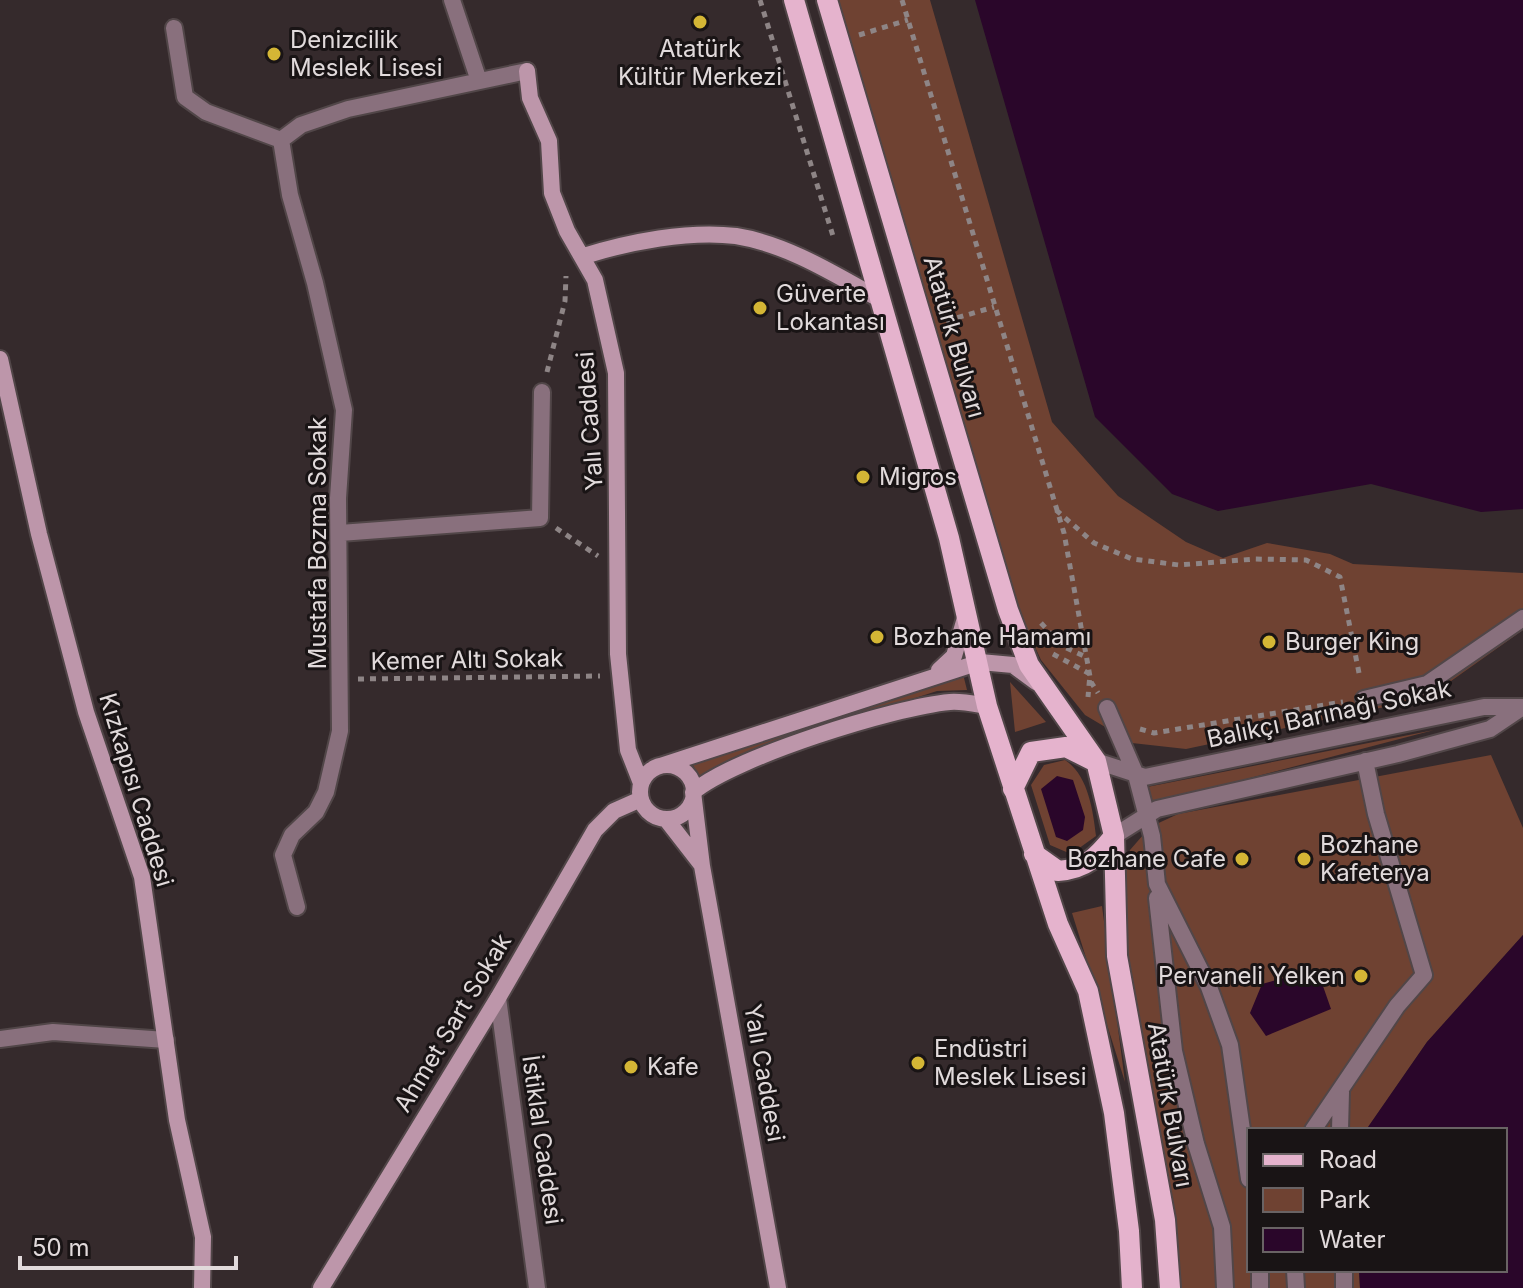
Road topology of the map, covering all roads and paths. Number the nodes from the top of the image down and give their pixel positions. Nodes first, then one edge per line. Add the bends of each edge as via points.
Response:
1 (452, 0) edge
2 (760, 0) edge
3 (794, 0) edge
4 (827, 0) edge
5 (902, 0) edge
6 (908, 20) junction
7 (174, 28) dead end
8 (846, 38) dead end
9 (478, 78) junction
10 (281, 140) junction
11 (833, 236) dead end
12 (584, 256) junction
13 (566, 273) dead end
14 (881, 300) junction
15 (995, 307) junction
16 (934, 325) dead end
17 (0, 359) edge
18 (542, 392) joint
19 (1056, 510) junction
20 (540, 518) junction
21 (340, 533) junction
22 (619, 569) junction
23 (966, 609) junction
24 (1523, 618) edge
25 (980, 662) junction
26 (594, 676) dead end
27 (932, 676) junction
28 (341, 681) junction
29 (1041, 685) junction
30 (1364, 699) junction
31 (987, 706) junction
32 (1107, 708) junction
33 (1096, 761) junction
34 (1365, 761) junction
35 (654, 768) junction
36 (1141, 776) junction
37 (1013, 789) junction
38 (641, 791) junction
39 (693, 792) junction
40 (1151, 812) junction
41 (666, 819) junction
42 (1114, 836) junction
43 (1034, 854) junction
44 (702, 866) junction
45 (1157, 884) junction
46 (297, 907) dead end
47 (498, 998) junction
48 (0, 1039) edge
49 (166, 1040) junction
50 (1341, 1092) junction
51 (1314, 1128) edge
52 (1340, 1128) edge
53 (1247, 1165) edge
54 (202, 1288) edge
55 (321, 1288) edge
56 (537, 1288) edge
57 (778, 1288) edge
58 (1132, 1288) edge
59 (1170, 1288) edge
60 (1225, 1288) edge

1 - 9 street
2 - 11 path
3 - 14 main road
4 - 29 main road, Atatürk Bulvarı via 995,567
5 - 6 path
6 - 8 path
6 - 15 path
7 - 10 street via 185,97 206,112
9 - 10 street via 348,109 301,125
9 - 12 street, Yalı Caddesi via 527,71 530,98 549,141 552,193
10 - 21 street, Mustafa Bozma Sokak via 344,410
12 - 14 street via 629,242 735,236 780,248
12 - 22 street, Yalı Caddesi via 603,308 616,373
13 - 18 path via 565,301
14 - 23 main road
15 - 16 path
15 - 19 path
17 - 49 street, Kızkapısı Caddesi via 86,712 142,877
18 - 20 street
19 - 30 path via 1094,543 1132,559 1179,565 1306,560 1340,577
19 - 32 path via 1091,682
20 - 21 street
20 - 22 path
21 - 28 street, Mustafa Bozma Sokak
22 - 38 street, Yalı Caddesi via 622,703 628,750
23 - 25 main road
23 - 27 street via 954,656
24 - 30 street via 1427,684
25 - 27 street
25 - 29 street, Atatürk Bulvarı via 1013,665
25 - 31 main road
26 - 28 path, Kemer Altı Sokak
27 - 35 street
28 - 46 street, Mustafa Bozma Sokak via 340,731 326,792 283,855
29 - 33 main road, Atatürk Bulvarı
30 - 32 path via 1154,733 1129,726
31 - 37 main road
31 - 39 street via 955,701 895,713 710,778
32 - 36 street
33 - 36 street
33 - 37 main road via 1066,747 1031,752
33 - 42 main road, Atatürk Bulvarı
34 - 36 street, Balıkçı Barınağı Sokak via 1490,729 1523,707 1484,707
34 - 40 street, Balıkçı Barınağı Sokak
34 - 50 street via 1424,975 1397,1006
35 - 38 street
35 - 39 street via 667,765 682,771
36 - 40 street
37 - 43 main road
38 - 41 street via 650,813
38 - 47 street, Ahmet Sart Sokak via 595,830
39 - 41 street via 688,808
39 - 44 street, Yalı Caddesi
40 - 42 street
40 - 45 street
41 - 44 street
42 - 43 main road via 1083,868 1058,871
42 - 59 main road, Atatürk Bulvarı via 1117,956 1165,1220
43 - 58 main road via 1088,991 1114,1113
44 - 57 street, Yalı Caddesi
45 - 53 street via 1209,987 1230,1045
45 - 60 street via 1174,1051 1222,1227
47 - 55 street, Ahmet Sart Sokak
47 - 56 street, İstiklal Caddesi
48 - 49 street via 53,1032
49 - 54 street, Kızkapısı Caddesi via 203,1237
50 - 51 street
50 - 52 street

